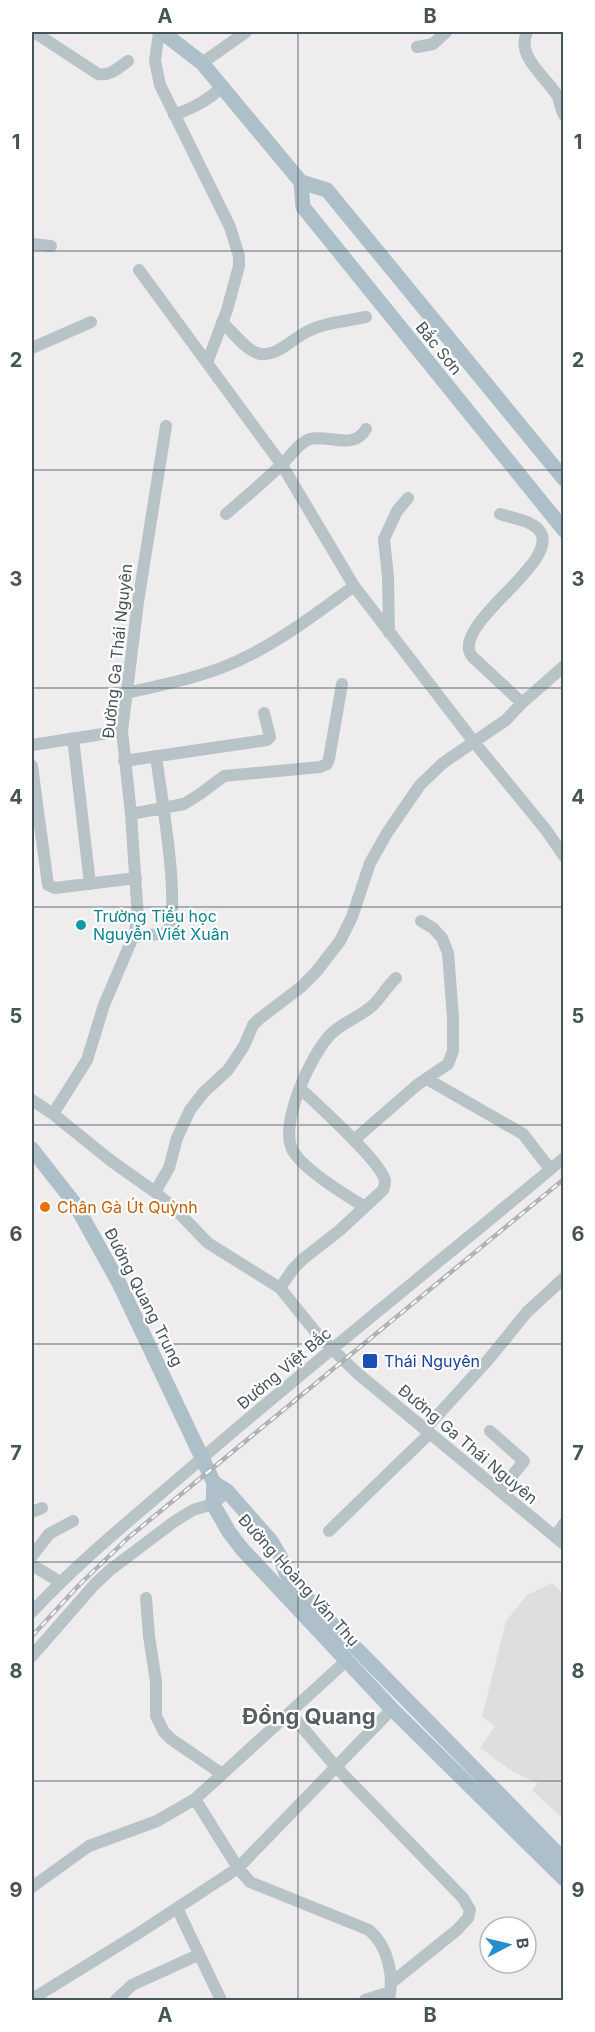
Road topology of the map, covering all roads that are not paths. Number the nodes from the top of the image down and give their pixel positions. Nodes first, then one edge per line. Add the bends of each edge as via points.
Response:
1 (34, 32) edge
2 (160, 32) edge
3 (246, 32) edge
4 (446, 32) edge
5 (528, 32) edge
6 (417, 47) dead end
7 (128, 61) dead end
8 (202, 63) junction
9 (222, 87) junction
10 (174, 115) junction
11 (564, 115) edge
12 (301, 182) junction
13 (32, 244) edge
14 (51, 246) dead end
15 (139, 270) dead end
16 (366, 317) dead end
17 (91, 322) dead end
18 (222, 322) junction
19 (32, 348) edge
20 (207, 363) junction
21 (165, 426) dead end
22 (366, 429) dead end
23 (282, 465) junction
24 (564, 479) edge
25 (408, 498) dead end
26 (226, 514) dead end
27 (500, 514) dead end
28 (564, 530) edge
29 (354, 586) junction
30 (389, 633) junction
31 (564, 666) edge
32 (342, 684) dead end
33 (126, 693) junction
34 (522, 703) junction
35 (264, 713) dead end
36 (122, 731) junction
37 (73, 738) junction
38 (474, 742) junction
39 (32, 745) edge
40 (156, 756) junction
41 (124, 761) junction
42 (32, 766) edge
43 (34, 807) edge
44 (163, 809) junction
45 (131, 814) junction
46 (564, 856) edge
47 (136, 878) junction
48 (90, 884) junction
49 (421, 921) dead end
50 (133, 937) junction
51 (396, 978) dead end
52 (427, 1079) junction
53 (300, 1088) junction
54 (32, 1100) edge
55 (53, 1114) junction
56 (354, 1140) junction
57 (32, 1149) edge
58 (564, 1158) edge
59 (550, 1169) junction
60 (155, 1192) junction
61 (365, 1207) junction
62 (564, 1278) edge
63 (280, 1288) junction
64 (332, 1349) junction
65 (427, 1431) junction
66 (490, 1431) dead end
67 (213, 1476) junction
68 (500, 1491) junction
69 (213, 1504) junction
70 (73, 1521) dead end
71 (564, 1524) edge
72 (329, 1531) dead end
73 (559, 1541) edge
74 (32, 1564) edge
75 (60, 1582) junction
76 (147, 1598) dead end
77 (32, 1612) edge
78 (32, 1656) edge
79 (346, 1661) junction
80 (392, 1709) junction
81 (290, 1713) junction
82 (336, 1767) junction
83 (222, 1774) junction
84 (486, 1781) junction
85 (476, 1793) junction
86 (195, 1799) junction
87 (564, 1860) edge
88 (238, 1868) junction
89 (564, 1879) edge
90 (32, 1887) edge
91 (177, 1908) junction
92 (198, 1955) junction
93 (390, 1992) edge
94 (33, 1997) edge
95 (116, 2001) edge
96 (221, 2001) edge
97 (365, 2001) edge

1 - 7 street via 98,74 112,73
2 - 8 main road, Bắc Sơn
2 - 10 street via 156,70
3 - 8 street
4 - 6 street via 433,44
5 - 11 street via 525,45 535,70 558,98
8 - 9 main road, Bắc Sơn
9 - 10 street via 198,106
9 - 12 main road, Bắc Sơn
10 - 18 street via 230,227 239,256
12 - 24 main road, Bắc Sơn via 327,190
12 - 28 main road, Bắc Sơn via 303,207
13 - 14 street
15 - 20 street
16 - 18 street via 308,331 267,354 249,348
17 - 19 street
18 - 20 street
20 - 23 street
21 - 33 street, Đường Ga Thái Nguyên
22 - 23 street via 356,439 311,439
23 - 26 street
23 - 29 street
25 - 30 street via 384,539
27 - 34 street via 529,523 538,529 542,541 536,558 476,627 469,648 477,661
29 - 30 street
29 - 33 street via 299,626 248,656 204,674
30 - 38 street
31 - 34 street
32 - 44 street via 327,764 225,776 184,804
33 - 36 street, Đường Ga Thái Nguyên
34 - 38 street via 506,720
35 - 40 street via 270,737 267,740
36 - 37 street
36 - 41 street, Đường Ga Thái Nguyên
37 - 39 street
37 - 48 street
38 - 46 street
38 - 60 street via 420,785 374,856 340,941 301,987 253,1025 228,1070 195,1101 180,1130 169,1168
40 - 41 street
40 - 44 street
41 - 45 street, Đường Ga Thái Nguyên
42 - 43 street
43 - 48 street via 48,885 55,888
44 - 45 street
44 - 50 street via 171,873 169,930
45 - 47 street, Đường Ga Thái Nguyên
47 - 48 street
47 - 50 street, Đường Ga Thái Nguyên via 138,913
49 - 52 street via 442,938 448,953 454,1035 448,1064
50 - 55 street, Đường Ga Thái Nguyên via 104,1005 83,1069
51 - 53 street via 373,1005 329,1035
52 - 56 street
52 - 59 street via 524,1134
53 - 56 street
53 - 61 street via 290,1124 291,1149 327,1182
54 - 55 street, Đường Ga Thái Nguyên
55 - 60 street, Đường Ga Thái Nguyên
56 - 61 street via 385,1179 383,1190
57 - 67 main road, Đường Quang Trung via 70,1197 108,1262
58 - 59 street, Đường Việt Bắc
59 - 64 street, Đường Việt Bắc
60 - 63 street, Đường Ga Thái Nguyên via 208,1243
61 - 63 street via 303,1259
62 - 65 street via 527,1311
63 - 64 street, Đường Ga Thái Nguyên
64 - 65 street, Đường Ga Thái Nguyên
64 - 67 street, Đường Việt Bắc
65 - 68 street, Đường Ga Thái Nguyên
65 - 72 street
66 - 68 street via 524,1461
67 - 69 main road
67 - 75 street, Đường Việt Bắc via 98,1547
67 - 84 main road, Đường Hoàng Văn Thụ via 272,1541 297,1588
68 - 73 street, Đường Ga Thái Nguyên
69 - 78 street via 174,1521 110,1570
69 - 79 main road, Đường Hoàng Văn Thụ via 242,1549
70 - 74 street via 49,1534
71 - 73 street
74 - 75 street
75 - 77 street, Đường Việt Bắc
76 - 83 street via 156,1716 171,1739
79 - 80 main road, Đường Hoàng Văn Thụ
79 - 81 street
80 - 82 street
80 - 85 main road, Đường Hoàng Văn Thụ
81 - 82 street
81 - 83 street
82 - 88 street
82 - 93 street via 463,1898 470,1910 457,1930
83 - 86 street
84 - 85 main road
84 - 87 main road, Đường Hoàng Văn Thụ
85 - 89 main road, Đường Hoàng Văn Thụ
86 - 88 street
86 - 90 street via 157,1821 89,1846
88 - 91 street
88 - 93 street via 250,1882 369,1930 379,1941 389,1964
91 - 92 street
91 - 94 street
92 - 95 street via 132,1985
92 - 96 street
93 - 97 street

